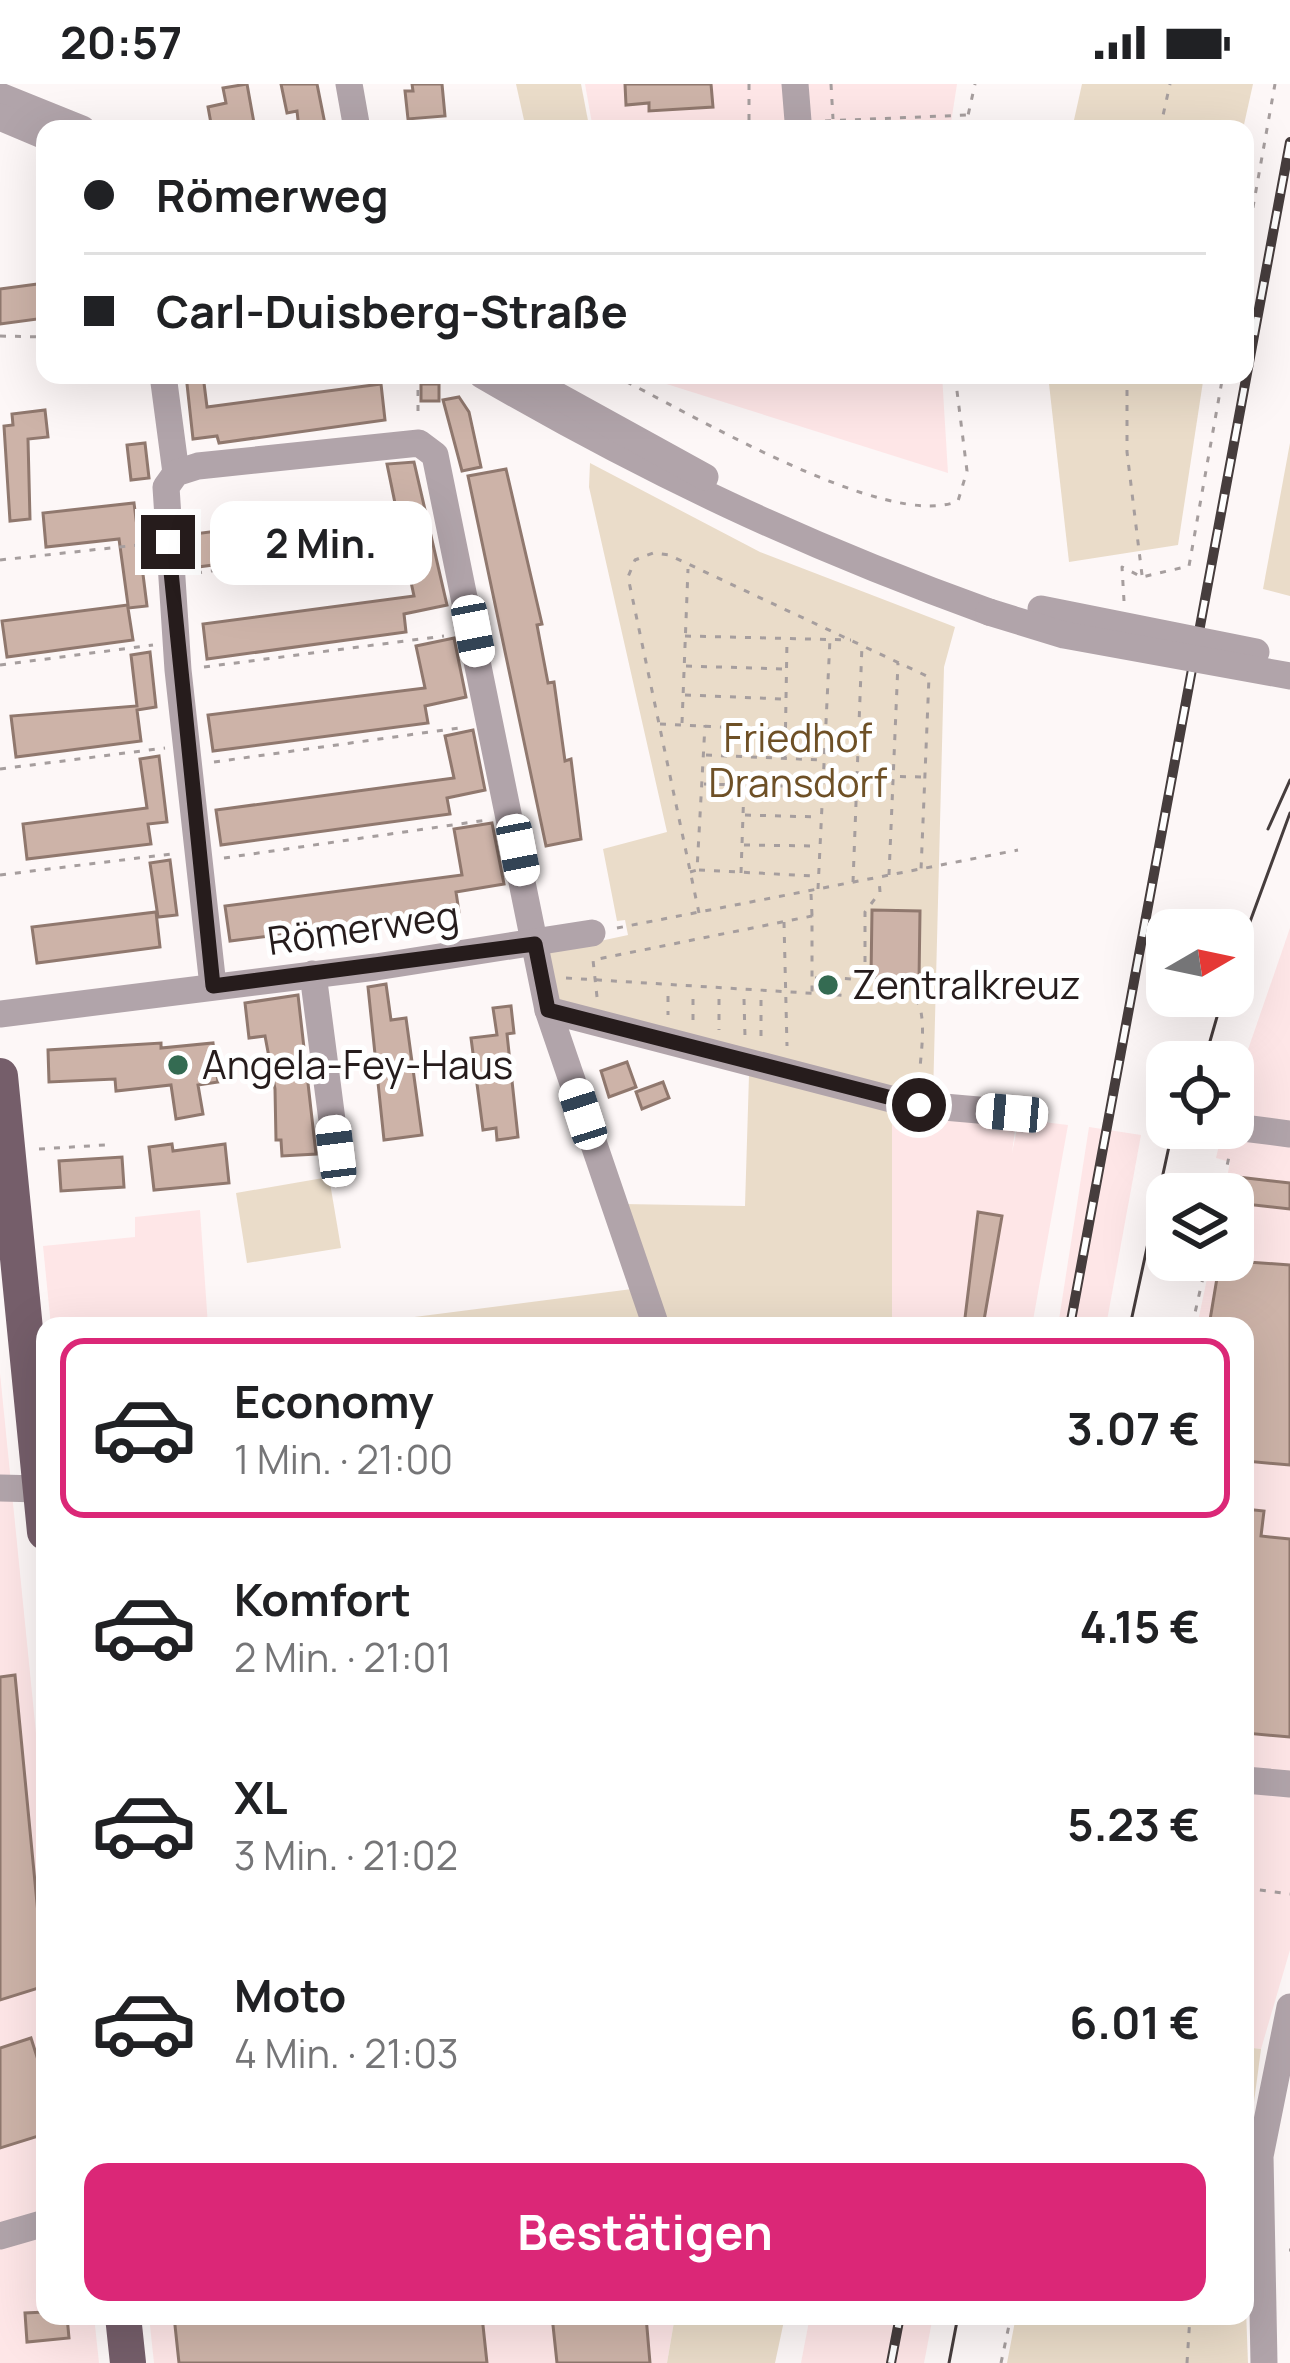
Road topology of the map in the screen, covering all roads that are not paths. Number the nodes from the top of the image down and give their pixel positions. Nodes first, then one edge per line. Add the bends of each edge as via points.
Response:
1 (349, 84) edge
2 (795, 84) edge
3 (0, 96) edge
4 (0, 117) edge
5 (60, 120) edge
6 (356, 120) edge
7 (797, 120) edge
8 (36, 132) edge
9 (164, 384) edge
10 (498, 384) edge
11 (536, 384) edge
12 (176, 473) junction
13 (991, 603) junction
14 (1290, 658) edge
15 (1290, 676) edge
16 (592, 933) road end
17 (535, 944) junction
18 (314, 974) junction
19 (213, 986) junction
20 (548, 1010) junction
21 (0, 1014) edge
22 (0, 1076) edge
23 (1012, 1113) dead end
24 (1254, 1129) edge
25 (1290, 1134) edge
26 (336, 1151) dead end
27 (653, 1317) edge
28 (36, 1448) edge
29 (0, 1488) edge
30 (36, 1490) edge
31 (1254, 1781) edge
32 (1290, 1784) edge
33 (1290, 2006) edge
34 (36, 2226) edge
35 (0, 2236) edge
36 (124, 2325) edge
37 (128, 2363) edge
38 (1264, 2363) edge

1 - 6 street
2 - 7 street
3 - 5 street
4 - 8 street
9 - 12 street
10 - 13 street via 722,506 854,563
11 - 13 street via 729,489
12 - 17 street via 419,443 435,455
12 - 19 street via 166,487 170,576
13 - 14 street, bridge
13 - 15 street, bridge via 1064,635
16 - 17 street, Römerweg
17 - 18 street, Römerweg
17 - 20 street
18 - 19 street, Römerweg
18 - 26 street
19 - 21 street, Römerweg
20 - 23 street via 919,1105
20 - 27 street
22 - 28 main road
24 - 25 street
29 - 30 street
31 - 32 street
33 - 38 street via 1260,2156
34 - 35 street
36 - 37 main road

